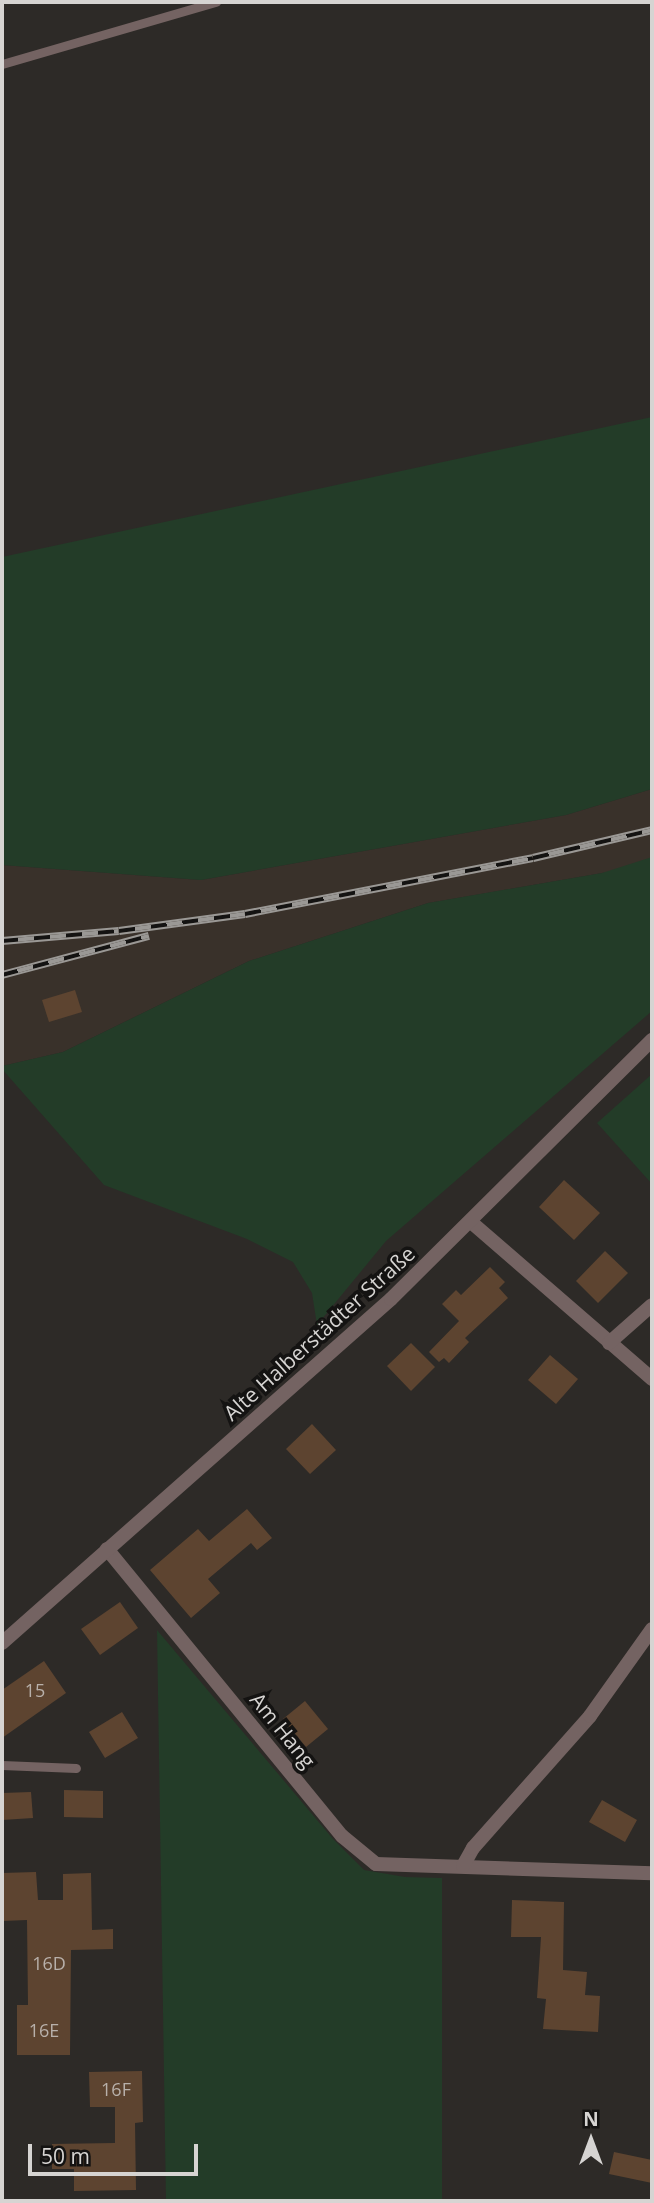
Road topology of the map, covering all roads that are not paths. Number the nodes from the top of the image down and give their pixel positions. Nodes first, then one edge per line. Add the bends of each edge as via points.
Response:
1 (216, 2) edge
2 (2, 64) edge
3 (652, 1041) edge
4 (471, 1222) junction
5 (652, 1305) edge
6 (609, 1343) junction
7 (652, 1379) edge
8 (107, 1549) junction
9 (652, 1629) edge
10 (2, 1643) edge
11 (2, 1765) edge
12 (76, 1768) dead end
13 (463, 1866) junction
14 (652, 1873) edge

1 - 2 lane
3 - 4 street, Alte Halberstädter Straße
4 - 6 street
4 - 8 street, Alte Halberstädter Straße via 391,1300
5 - 6 street
6 - 7 street
8 - 10 street, Alte Halberstädter Straße
8 - 13 street, Am Hang via 363,1856 376,1864
9 - 13 street via 590,1716 473,1848
11 - 12 lane
13 - 14 street, Am Hang

